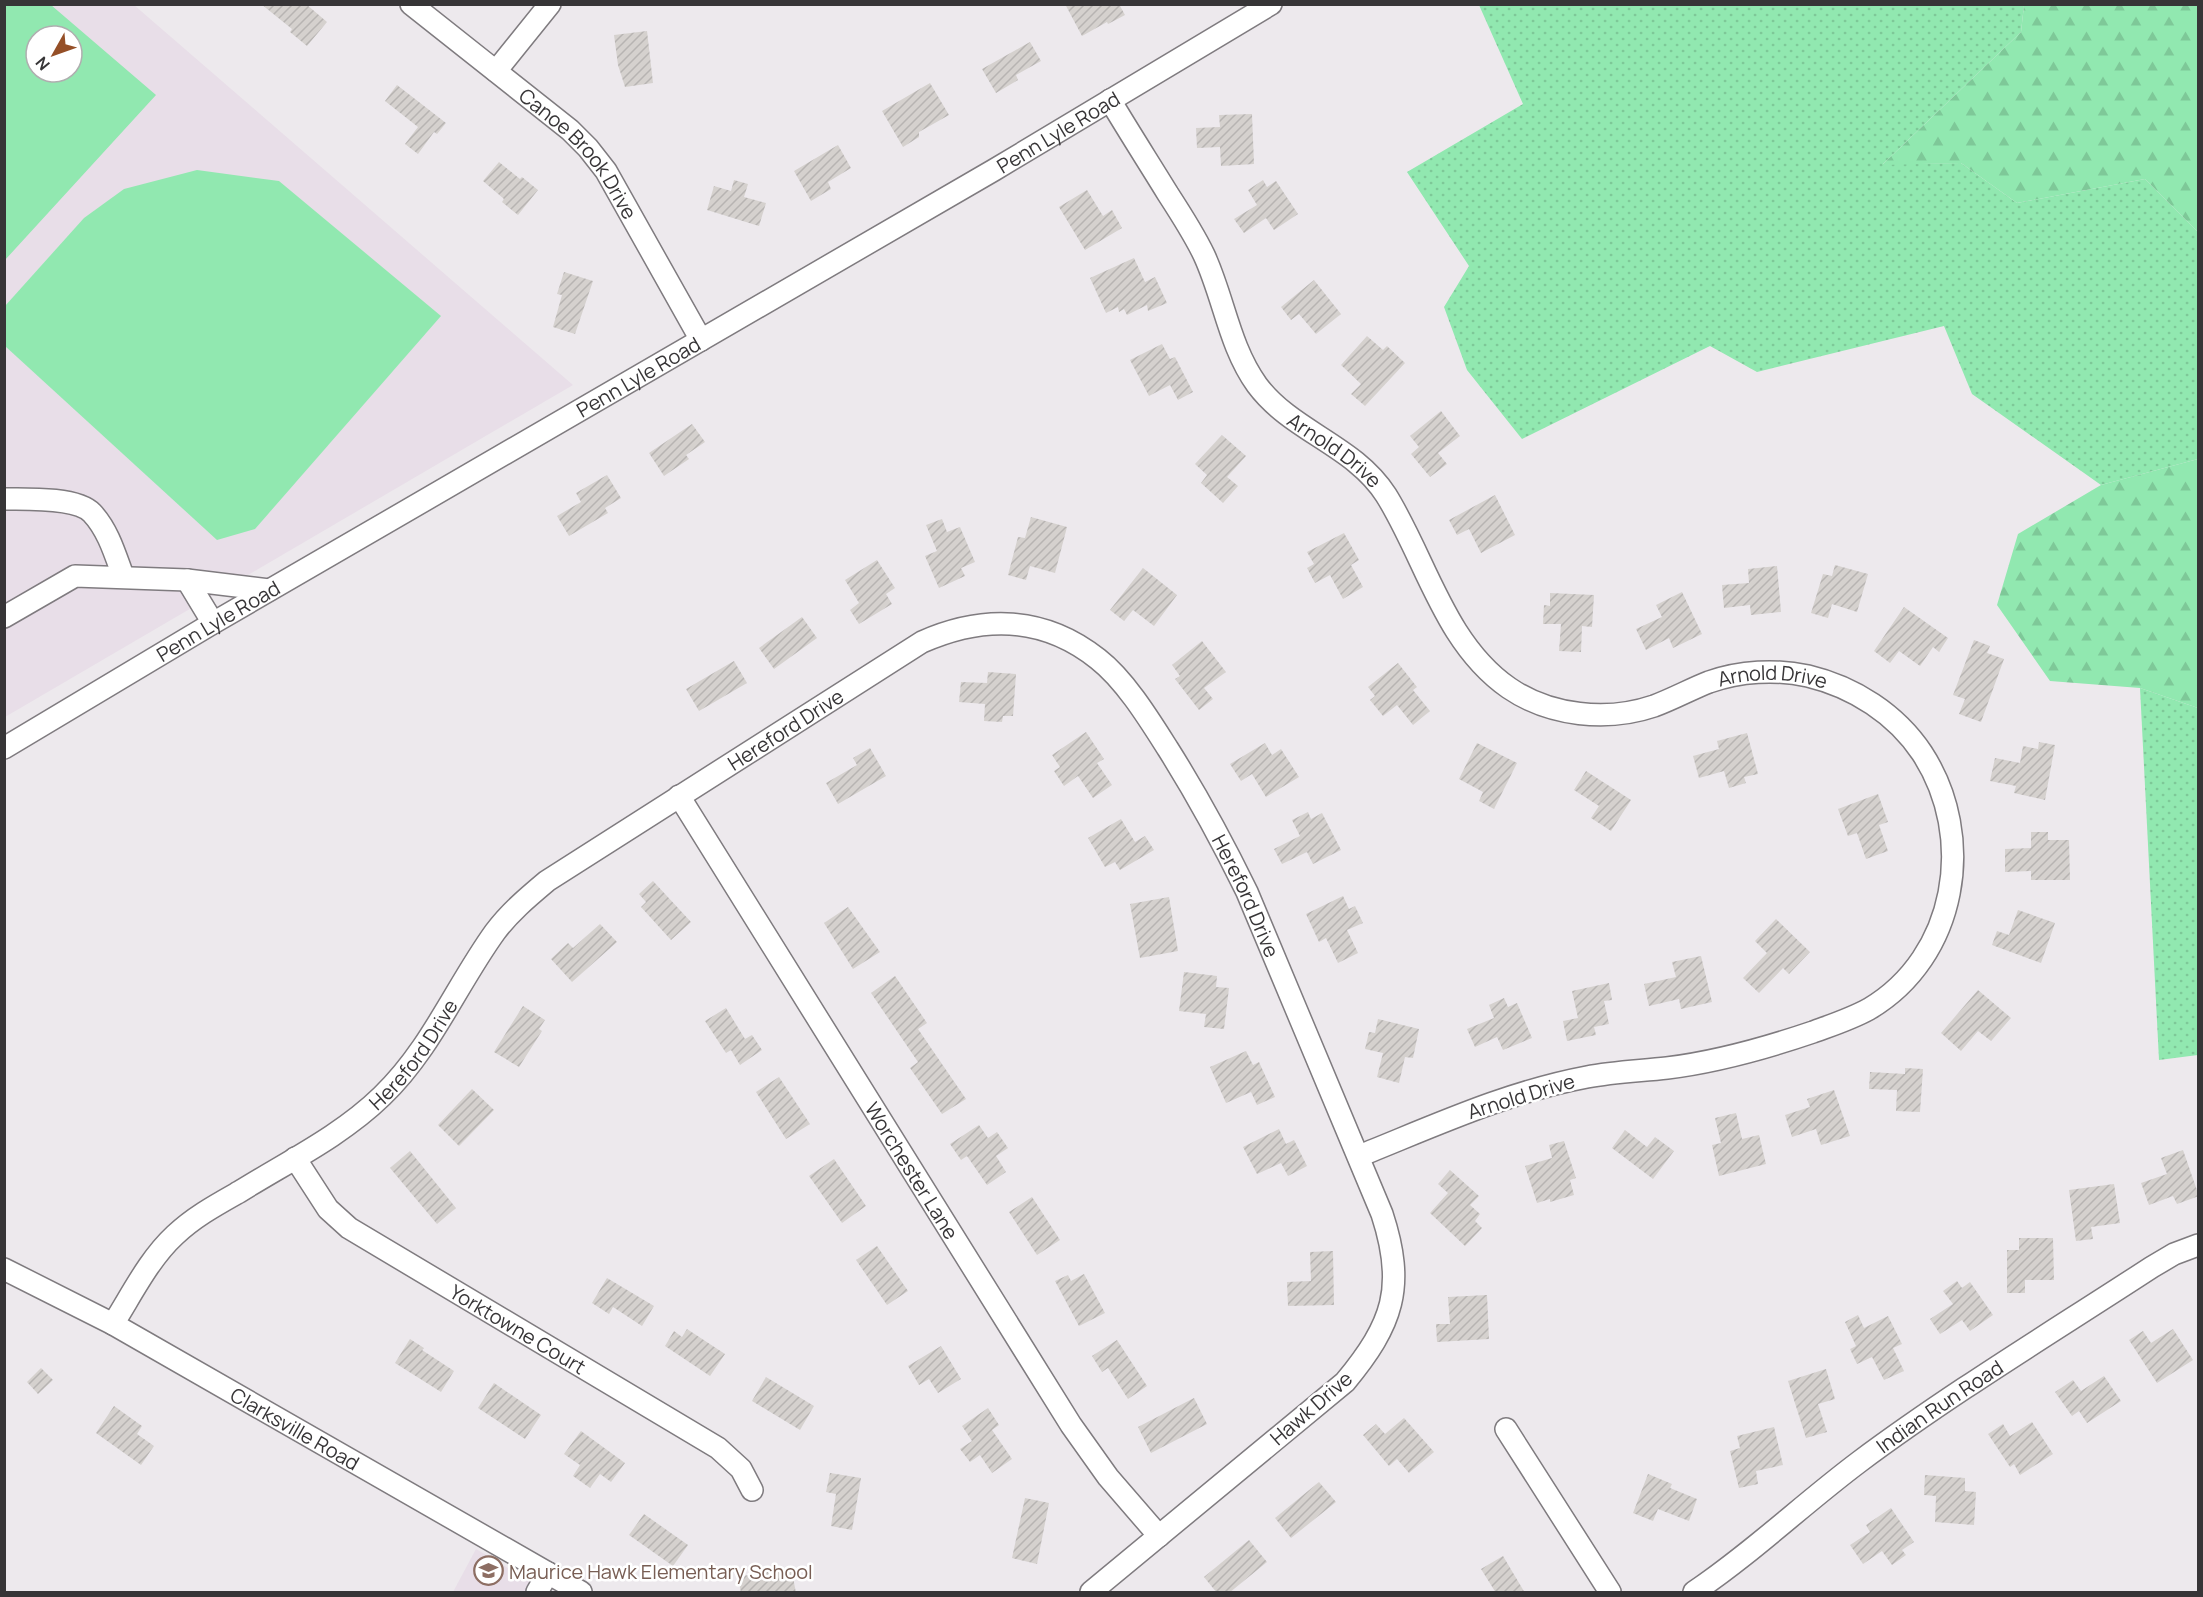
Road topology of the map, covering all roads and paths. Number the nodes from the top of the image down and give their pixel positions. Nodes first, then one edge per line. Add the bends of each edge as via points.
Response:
1 (411, 4) edge
2 (550, 4) edge
3 (1270, 4) edge
4 (496, 71) junction
5 (1110, 100) junction
6 (701, 340) junction
7 (4, 499) edge
8 (123, 576) junction
9 (187, 580) junction
10 (269, 590) junction
11 (4, 617) edge
12 (213, 623) junction
13 (4, 748) edge
14 (679, 796) junction
15 (1359, 1156) junction
16 (295, 1158) junction
17 (2199, 1245) edge
18 (4, 1269) edge
19 (113, 1324) junction
20 (1506, 1429) dead end
21 (752, 1490) dead end
22 (1159, 1536) junction
23 (548, 1573) junction
24 (537, 1593) edge
25 (581, 1593) edge
26 (1091, 1593) edge
27 (1610, 1593) edge
28 (1694, 1593) edge

1 - 4 street, Canoe Brook Drive
2 - 4 street
3 - 5 street, Penn Lyle Road
4 - 6 street, Canoe Brook Drive via 570,130 594,155
5 - 6 street, Penn Lyle Road
5 - 15 street, Arnold Drive via 1204,256 1230,332 1258,386 1276,406 1349,455 1370,475 1386,495 1457,631 1488,671 1538,703 1594,715 1650,707 1714,680 1744,674 1773,672 1828,681 1884,711 1906,733 1936,778 1946,808 1953,862 1943,919 1917,966 1873,1007 1818,1030 1729,1056 1542,1087 1485,1104
6 - 10 street, Penn Lyle Road
7 - 8 street via 66,501 91,511 111,542
8 - 9 street
8 - 11 street via 75,576
9 - 10 street
9 - 12 street
10 - 12 street, Penn Lyle Road
12 - 13 street, Penn Lyle Road
14 - 15 street, Hereford Drive via 922,642 945,632 971,625 1026,625 1077,644 1116,677 1141,710 1222,840
14 - 16 street, Hereford Drive via 547,881 519,904 496,931 411,1065 355,1119
14 - 22 street, Worchester Lane via 1071,1425 1108,1477
15 - 22 street, Hawk Drive via 1389,1234 1395,1283 1380,1334 1345,1382
16 - 19 street, Hereford Drive via 196,1217 174,1237 156,1257
16 - 21 street, Yorktowne Court via 328,1209 349,1228 718,1448 741,1469
17 - 28 street, Indian Run Road via 2152,1267 1927,1413
18 - 19 street, Clarksville Road
19 - 23 street, Clarksville Road
20 - 27 street
22 - 26 street, Hawk Drive
23 - 24 street
23 - 25 street, Clarksville Road

